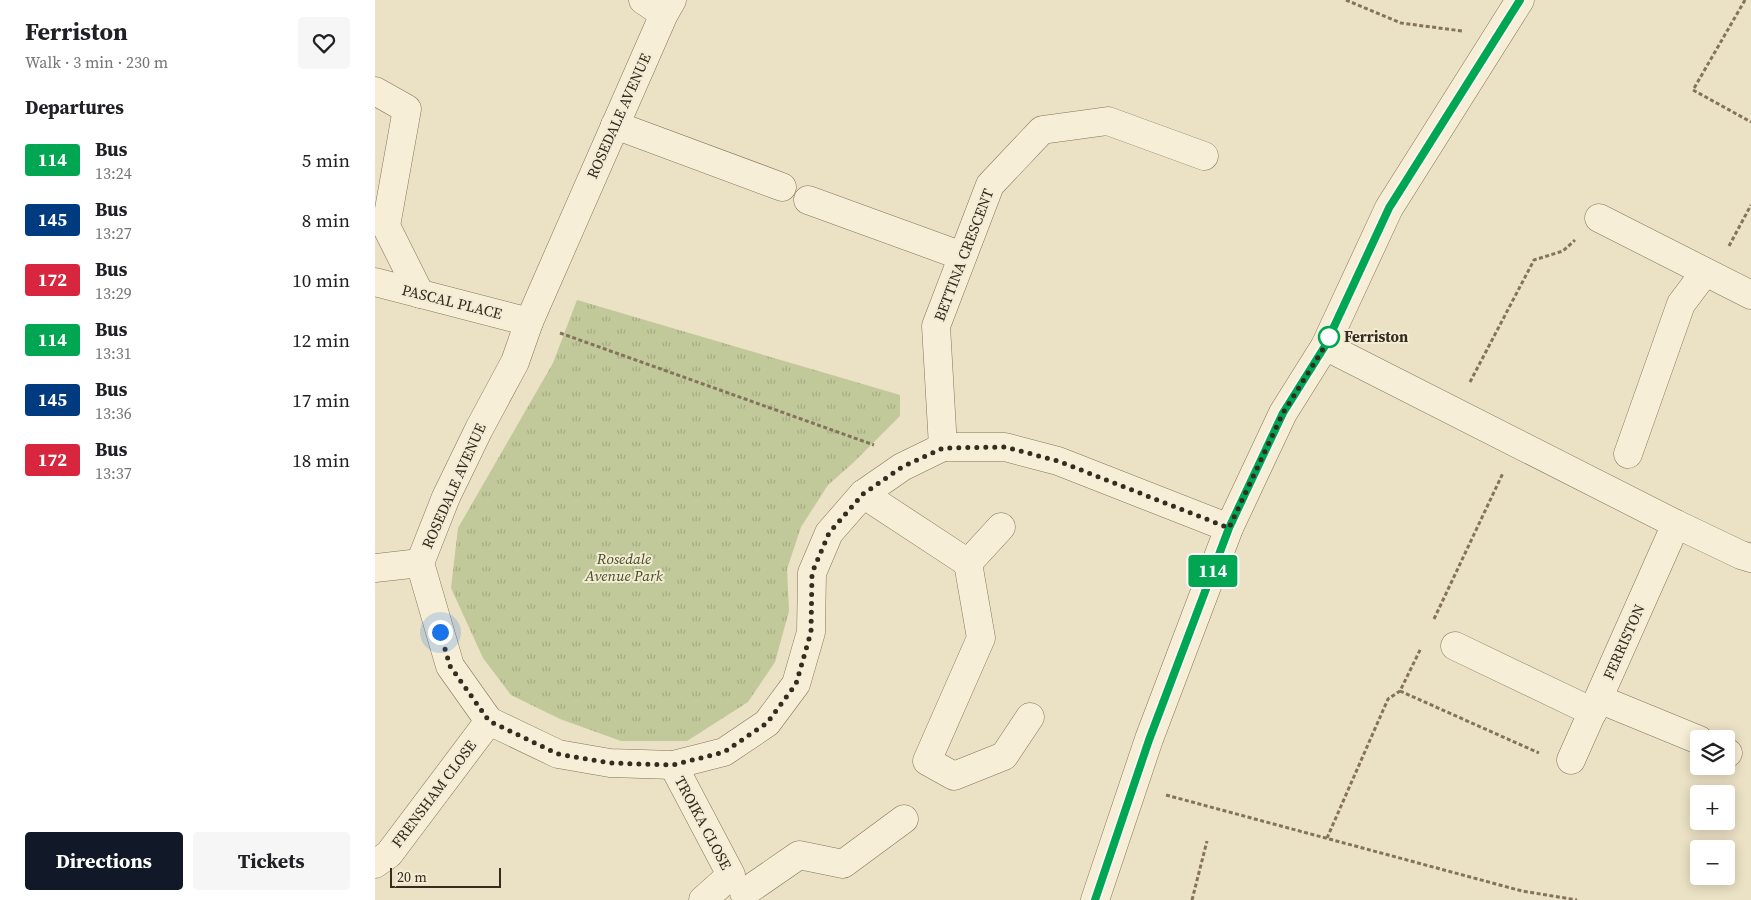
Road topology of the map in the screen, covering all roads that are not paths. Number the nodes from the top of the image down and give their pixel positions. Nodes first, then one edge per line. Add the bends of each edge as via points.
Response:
1 (1520, 0) edge
2 (660, 5) edge
3 (375, 91) edge
4 (615, 125) junction
5 (1203, 156) dead end
6 (782, 187) dead end
7 (808, 200) dead end
8 (1599, 218) road end
9 (962, 256) junction
10 (1709, 274) junction
11 (375, 282) edge
12 (420, 294) junction
13 (1751, 295) edge
14 (529, 322) junction
15 (1325, 346) junction
16 (943, 448) junction
17 (1628, 454) dead end
18 (863, 494) junction
19 (1676, 524) junction
20 (1001, 527) dead end
21 (1229, 528) junction
22 (1751, 558) edge
23 (420, 563) junction
24 (968, 563) junction
25 (375, 568) edge
26 (1455, 646) dead end
27 (1596, 705) junction
28 (1030, 717) dead end
29 (489, 721) junction
30 (1690, 737) edge
31 (1571, 760) road end
32 (673, 765) junction
33 (904, 819) dead end
34 (375, 864) edge
35 (742, 889) edge
36 (703, 900) edge
37 (1095, 900) edge

1 - 15 street via 1389,208
2 - 4 street, ROSEDALE AVENUE
3 - 12 street via 407,109 386,226
4 - 6 street
4 - 14 street, ROSEDALE AVENUE
5 - 9 street, BETTINA CRESCENT via 1108,121 1042,130 990,185
7 - 9 street
8 - 10 street
9 - 16 street, BETTINA CRESCENT via 936,326
10 - 13 street
10 - 17 street via 1681,304
11 - 12 street, PASCAL PLACE
12 - 14 street, PASCAL PLACE
14 - 23 street, ROSEDALE AVENUE via 515,362 446,498
15 - 19 street
15 - 21 street via 1283,413
16 - 18 street, ROSEDALE AVENUE via 902,467
16 - 21 street, ROSEDALE AVENUE via 1005,447 1058,461
18 - 24 street
18 - 32 street, ROSEDALE AVENUE via 829,533 812,573 811,632 796,684 767,723 724,752
19 - 22 street
19 - 27 street, FERRISTON
20 - 24 street
21 - 37 street via 1149,740
23 - 25 street
23 - 29 street, ROSEDALE AVENUE via 450,666
24 - 28 street via 981,638 927,761 954,776 1004,756
26 - 27 street
27 - 30 street
27 - 31 street, FERRISTON
29 - 32 street, ROSEDALE AVENUE via 558,754 610,763
29 - 34 street, FRENSHAM CLOSE via 389,854
32 - 35 street, TROIKA CLOSE
33 - 35 street via 843,864 799,854
35 - 36 street, TROIKA CLOSE

